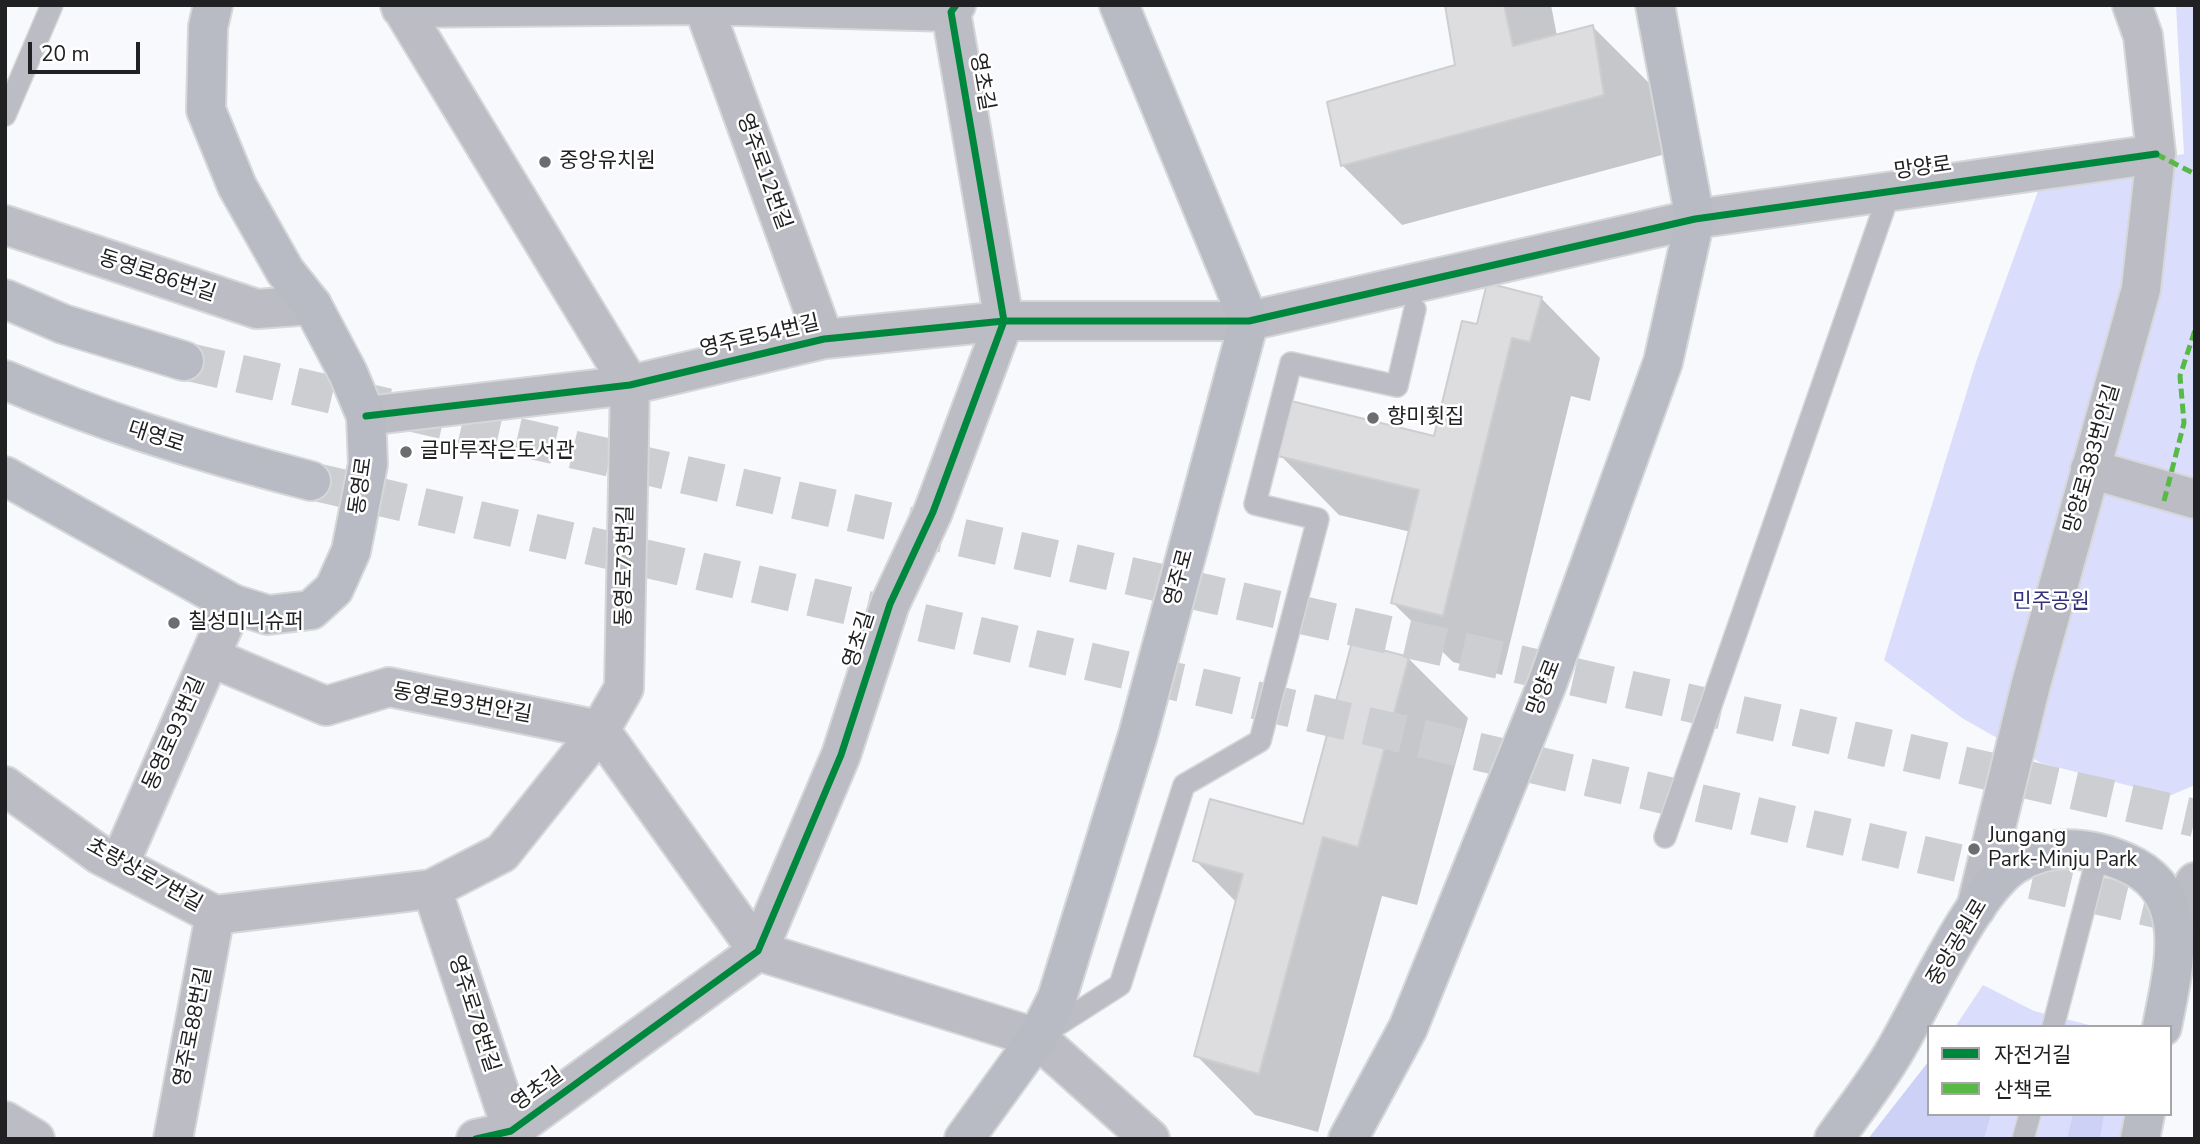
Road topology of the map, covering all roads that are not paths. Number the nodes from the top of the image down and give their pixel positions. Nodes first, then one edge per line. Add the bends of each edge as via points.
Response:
1 (52, 5) edge
2 (213, 5) edge
3 (703, 5) edge
4 (1119, 5) edge
5 (1655, 5) edge
6 (2132, 5) edge
7 (400, 6) edge
8 (953, 9) edge
9 (5, 115) edge
10 (2156, 154) junction
11 (1891, 191) junction
12 (1695, 219) junction
13 (5, 225) edge
14 (5, 299) edge
15 (312, 305) junction
16 (1415, 309) dead end
17 (1004, 321) junction
18 (1249, 321) junction
19 (824, 339) junction
20 (184, 360) tunnel mouth
21 (5, 380) edge
22 (630, 385) junction
23 (366, 416) junction
24 (2090, 469) junction
25 (5, 476) edge
26 (311, 481) tunnel mouth
27 (2195, 499) edge
28 (233, 604) junction
29 (210, 657) junction
30 (600, 730) junction
31 (5, 786) edge
32 (1665, 837) dead end
33 (2099, 851) junction
34 (119, 865) junction
35 (2195, 881) edge
36 (432, 889) junction
37 (1976, 908) junction
38 (215, 915) junction
39 (2175, 922) junction
40 (758, 951) junction
41 (2054, 1025) edge
42 (2162, 1025) edge
43 (1037, 1038) junction
44 (2030, 1116) edge
45 (2145, 1116) edge
46 (5, 1121) edge
47 (501, 1136) edge
48 (35, 1139) edge
49 (173, 1139) edge
50 (964, 1139) edge
51 (1150, 1139) edge
52 (1348, 1139) edge
53 (1834, 1139) edge
54 (2024, 1139) edge
55 (2140, 1139) edge

1 - 9 lane
2 - 15 street, 동영로 via 208,27 206,110 244,198 285,271
3 - 7 street
3 - 8 street
3 - 19 street, 영주로12번길
4 - 18 street
5 - 12 street, 망양로
6 - 10 street, 망양로383번안길 via 2143,36
7 - 22 street
8 - 17 street, 영초길
10 - 11 street, 망양로
10 - 24 street, 망양로383번안길 via 2141,289
11 - 12 street, 망양로
11 - 32 lane
12 - 18 street, 영주로54번길
12 - 52 street, 망양로 via 1663,362 1547,684 1408,1028
13 - 15 street, 동영로86번길 via 257,309
14 - 20 street via 63,324
15 - 23 street, 동영로
16 - 43 lane via 1397,386 1291,363 1255,504 1318,519 1260,741 1184,785 1120,985
17 - 18 street, 영주로54번길
17 - 19 street, 영주로54번길
17 - 40 street, 영초길 via 933,512 890,604 841,755
18 - 43 street, 영주로 via 1138,735 1057,999
19 - 22 street, 영주로54번길
21 - 26 street, 대영로 via 88,416
22 - 23 street, 영주로54번길
22 - 30 street, 동영로73번길 via 624,688
23 - 28 street, 동영로 via 368,464 351,551 334,589 312,610 268,615
24 - 27 street
24 - 37 street, 망양로383번안길
25 - 28 street, 동영로
28 - 29 street, 동영로93번길
29 - 30 street, 동영로93번안길 via 326,706 389,687
29 - 34 street, 동영로93번길
30 - 36 street, 동영로73번길 via 502,853
30 - 40 street
31 - 34 street, 초량상로7번길
33 - 37 street, 중앙공원로 via 2038,853 2014,865
33 - 39 street, 중앙공원로 via 2147,874 2164,894
33 - 41 lane
34 - 38 street, 초량상로7번길
35 - 39 street
36 - 38 street, 동영로73번길
36 - 47 street, 영주로78번길
37 - 53 street, 중앙공원로 via 1895,1051
38 - 49 street, 영주로88번길
39 - 42 street, 중앙공원로
40 - 43 street
40 - 47 street, 영초길
43 - 50 street, 영주로
43 - 51 street
44 - 54 lane
45 - 55 street
46 - 48 street

